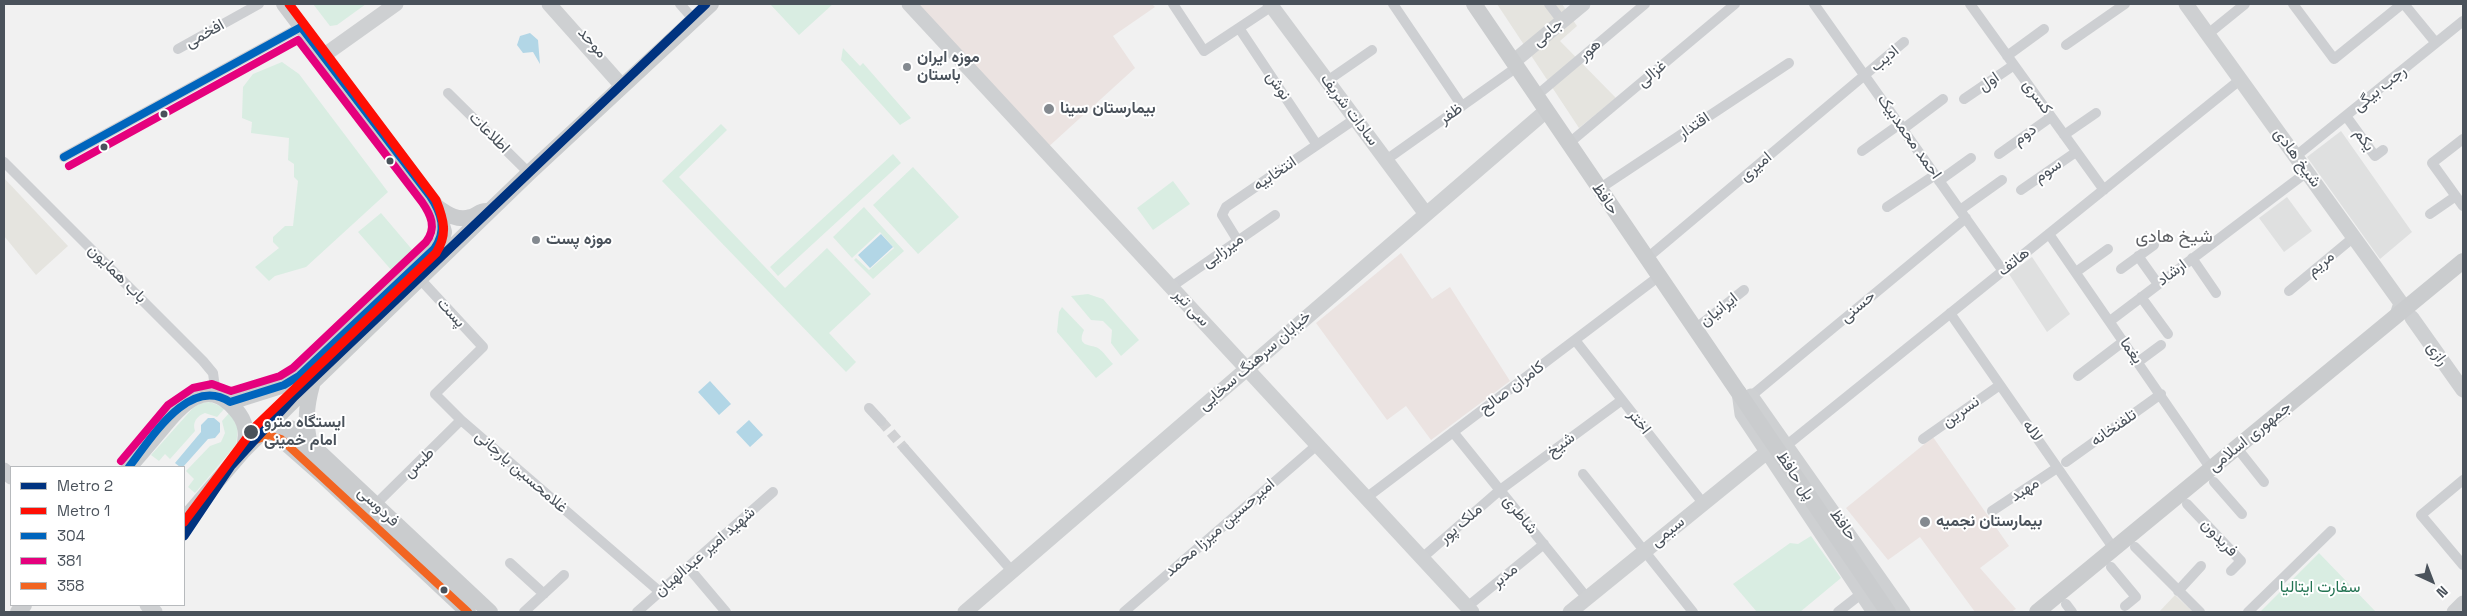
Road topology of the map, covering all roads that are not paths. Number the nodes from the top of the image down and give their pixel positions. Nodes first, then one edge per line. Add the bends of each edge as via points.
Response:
1 (258, 4) edge
2 (284, 4) edge
3 (385, 4) edge
4 (396, 4) edge
5 (549, 4) edge
6 (558, 4) edge
7 (680, 4) edge
8 (711, 4) edge
9 (909, 4) edge
10 (1173, 4) edge
11 (1393, 4) edge
12 (1474, 4) edge
13 (1549, 4) edge
14 (1583, 4) edge
15 (1645, 4) edge
16 (1735, 4) edge
17 (1814, 4) edge
18 (2125, 4) edge
19 (2186, 4) edge
20 (2245, 4) edge
21 (2293, 4) edge
22 (2403, 4) edge
23 (1272, 5) edge
24 (1972, 5) edge
25 (694, 20) junction
26 (1562, 21) junction
27 (2463, 21) edge
28 (301, 27) junction
29 (1239, 28) junction
30 (2044, 28) dead end
31 (2208, 34) junction
32 (1904, 42) dead end
33 (2436, 43) junction
34 (2066, 46) dead end
35 (178, 49) dead end
36 (1372, 50) dead end
37 (321, 54) junction
38 (2008, 56) junction
39 (1789, 63) dead end
40 (1515, 64) junction
41 (2014, 65) junction
42 (1865, 75) junction
43 (2241, 80) junction
44 (1327, 81) junction
45 (624, 84) junction
46 (448, 93) dead end
47 (1536, 96) junction
48 (1943, 99) dead end
49 (1964, 99) dead end
50 (1462, 106) junction
51 (1546, 111) junction
52 (2096, 113) dead end
53 (2346, 116) junction
54 (2051, 117) junction
55 (1356, 119) junction
56 (1901, 127) junction
57 (2064, 135) junction
58 (2463, 139) edge
59 (1568, 144) junction
60 (1317, 145) junction
61 (2383, 150) dead end
62 (1862, 151) dead end
63 (2076, 152) junction
64 (1999, 154) dead end
65 (2296, 156) junction
66 (64, 157) dead end
67 (1971, 158) dead end
68 (1386, 160) junction
69 (4, 162) edge
70 (2307, 172) junction
71 (529, 173) junction
72 (1937, 178) junction
73 (2002, 180) dead end
74 (1599, 189) junction
75 (2020, 190) dead end
76 (2104, 190) junction
77 (2456, 196) junction
78 (2463, 206) edge
79 (438, 207) junction
80 (1888, 207) dead end
81 (491, 210) junction
82 (1275, 214) dead end
83 (1426, 214) junction
84 (1963, 214) junction
85 (2430, 214) dead end
86 (2049, 234) junction
87 (2354, 237) junction
88 (1238, 241) junction
89 (2154, 245) dead end
90 (2108, 249) dead end
91 (2138, 256) junction
92 (2192, 258) junction
93 (1646, 259) junction
94 (2463, 261) edge
95 (2121, 269) dead end
96 (2003, 271) junction
97 (2076, 272) junction
98 (1658, 277) junction
99 (420, 278) junction
100 (2158, 284) junction
101 (1171, 287) junction
102 (1744, 290) dead end
103 (2289, 291) dead end
104 (2216, 293) dead end
105 (2141, 297) junction
106 (1950, 313) junction
107 (2405, 314) junction
108 (2110, 321) junction
109 (1694, 330) junction
110 (2168, 334) dead end
111 (1575, 340) junction
112 (2124, 341) junction
113 (2162, 345) dead end
114 (483, 347) joint
115 (2138, 362) junction
116 (1247, 369) junction
117 (2078, 376) dead end
118 (312, 385) junction
119 (2000, 385) junction
120 (2462, 386) edge
121 (2161, 394) junction
122 (1745, 396) junction
123 (223, 399) junction
124 (1622, 400) junction
125 (869, 408) dead end
126 (461, 420) junction
127 (881, 421) tunnel mouth
128 (1453, 432) junction
129 (1923, 439) dead end
130 (281, 440) junction
131 (310, 445) junction
132 (1317, 445) junction
133 (1768, 445) junction
134 (1787, 445) junction
135 (248, 446) junction
136 (2237, 448) junction
137 (905, 449) tunnel mouth
138 (2066, 462) dead end
139 (130, 466) edge
140 (2057, 468) junction
141 (1583, 474) dead end
142 (2211, 474) junction
143 (2463, 480) edge
144 (2264, 482) dead end
145 (1500, 490) junction
146 (773, 492) dead end
147 (1366, 498) junction
148 (2183, 499) junction
149 (1704, 503) junction
150 (371, 510) junction
151 (1992, 511) dead end
152 (2242, 514) dead end
153 (185, 519) edge
154 (2331, 531) dead end
155 (1544, 544) junction
156 (1645, 551) junction
157 (2117, 552) junction
158 (1422, 558) junction
159 (510, 562) dead end
160 (2463, 565) edge
161 (2201, 566) dead end
162 (688, 567) junction
163 (1012, 571) junction
164 (2231, 571) dead end
165 (564, 575) dead end
166 (2178, 591) junction
167 (660, 592) junction
168 (544, 594) junction
169 (1861, 594) junction
170 (1587, 598) junction
171 (2065, 604) edge
172 (2125, 606) dead end
173 (1469, 610) edge
174 (468, 612) edge
175 (490, 612) edge
176 (524, 612) edge
177 (637, 612) edge
178 (726, 612) edge
179 (965, 612) edge
180 (1124, 612) edge
181 (1570, 612) edge
182 (1693, 612) edge
183 (1838, 612) edge
184 (1874, 612) edge
185 (1888, 612) edge
186 (1904, 612) edge
187 (2037, 612) edge
188 (2200, 612) edge
189 (2248, 612) edge

1 - 35 street, افخمی
2 - 28 main road
3 - 37 street
4 - 37 street
5 - 45 street
6 - 45 street, موحد
7 - 25 street
8 - 25 main road
9 - 101 street, سی تیر
10 - 29 street via 1204,51
11 - 50 street
12 - 40 main road, حافظ
13 - 26 street
14 - 26 street, جامی
15 - 47 street, هور
16 - 59 street, غزالی
17 - 42 street, احمد محمدبیک
18 - 34 street
19 - 31 street, شیخ هادی
20 - 31 street
21 - 22 street via 2334,59
22 - 33 street
23 - 29 street
23 - 44 street, سادات شریف
24 - 38 street, کسری
25 - 45 main road
26 - 40 street, جامی
27 - 33 street, رجب بیگی
28 - 37 main road
28 - 66 street
29 - 60 street, نوش
30 - 38 street
31 - 43 street, شیخ هادی
32 - 42 street, ادیب
33 - 53 street, رجب بیگی
36 - 44 street
37 - 79 main road
38 - 41 street, کسری
39 - 74 street, اقتدار
40 - 47 main road, حافظ
40 - 50 street, ظفر
41 - 49 street, اول
41 - 54 street, کسری
42 - 56 street, احمد محمدبیک
42 - 93 street, امیری
43 - 65 street, شیخ هادی
43 - 76 street, هاتف
44 - 55 street, سادات شریف
45 - 71 main road
46 - 71 street, اطلاعات
47 - 51 main road, حافظ
48 - 56 street
50 - 68 street, ظفر
51 - 59 main road, حافظ
51 - 83 street, خیابان سرهنگ سخایی
52 - 57 street
53 - 61 street, یکم via 2375,156
53 - 65 street, رجب بیگی
54 - 57 street, کسری
54 - 64 street, دوم
55 - 60 street, انتخابیه
55 - 68 street, سادات شریف
56 - 62 street
56 - 72 street, احمد محمدبیک
57 - 63 street, کسری
58 - 77 street via 2432,163
59 - 74 main road, حافظ
60 - 88 street, انتخابیه via 1226,207 1222,215
63 - 75 street, سوم
63 - 76 street, کسری
65 - 70 street, شیخ هادی
67 - 72 street
68 - 83 street, سادات شریف
69 - 123 street, باب همایون via 203,361 213,374
70 - 87 street, شیخ هادی
70 - 92 street, ارشاد
71 - 81 main road
72 - 80 street
72 - 84 street, احمد محمدبیک
73 - 84 street, حسنی
74 - 93 main road, حافظ
76 - 86 street, هاتف
77 - 78 street
77 - 85 street
79 - 81 main road via 450,216 460,218
79 - 123 main road via 444,232 441,242 299,376 284,385
81 - 99 main road
82 - 88 street, میرزایی
83 - 116 street, خیابان سرهنگ سخایی
84 - 96 street, احمد محمدبیک
84 - 122 street, حسنی
86 - 96 street, هاتف
86 - 97 street, یغما
87 - 103 street, مریم
87 - 107 street, شیخ هادی via 2401,303
88 - 101 street, میرزایی
89 - 91 street
90 - 97 street
91 - 95 street
91 - 100 street
92 - 100 street, ارشاد
92 - 104 street
93 - 98 main road, حافظ
94 - 107 main road, جمهوری اسلامی
96 - 106 street, هاتف
97 - 108 street, یغما
98 - 109 main road, حافظ
98 - 111 street, کامران صالح
99 - 114 street, پست
99 - 118 main road
100 - 105 street, ارشاد
101 - 116 street, سی تیر
102 - 109 street, ایرانیان
105 - 108 street, ارشاد
105 - 110 street
106 - 119 street, لاله
106 - 134 street, هاتف
107 - 120 street, رازی
107 - 136 main road, جمهوری اسلامی
108 - 112 street, یغما
109 - 122 main road, حافظ
111 - 124 street, اختر
111 - 128 street, کامران صالح
112 - 115 street, یغما
112 - 117 street
113 - 115 street
114 - 126 street, غلامحسین یارجانی via 434,394
115 - 121 street, یغما
116 - 132 street, سی تیر
116 - 163 street, خیابان سرهنگ سخایی
118 - 131 main road via 305,425
118 - 135 main road
119 - 129 street, نسرین
119 - 140 street, لاله
121 - 138 street, تلفنخانه
121 - 142 street, یغما
122 - 133 main road, حافظ
122 - 134 street, حافظ
123 - 135 main road via 241,416
123 - 139 main road via 209,393 182,406
124 - 145 street, شیخ
124 - 149 street, اختر
125 - 127 street
126 - 150 street, طبس
126 - 167 street, غلامحسین یارجانی
128 - 145 street, شاطری
128 - 147 street, کامران صالح
130 - 131 main road, فردوسی via 286,430 294,429
130 - 135 main road via 269,436
130 - 150 main road, فردوسی
131 - 150 main road, فردوسی
132 - 147 street, سی تیر
132 - 180 street, امیرحسین میرزا محمد
133 - 149 street, سیمی
133 - 169 street, حافظ
133 - 185 main road, پل حافظ
134 - 186 street, حافظ
135 - 153 main road
136 - 142 main road, جمهوری اسلامی
136 - 144 street
137 - 163 street
140 - 151 street, مهبد
140 - 157 street, لاله
141 - 156 street
142 - 148 main road, جمهوری اسلامی
142 - 152 street, یغما
143 - 160 street via 2421,515
145 - 155 street, شاطری
145 - 158 street, ملک پور
146 - 162 street, شهید امیر عبدالهیان
147 - 158 street, سی تیر
148 - 157 main road, جمهوری اسلامی
148 - 164 street, فریدون via 2241,561
149 - 156 street, سیمی
150 - 174 main road, فردوسی
150 - 175 main road, فردوسی
154 - 189 street
155 - 170 street, شاطری
155 - 173 street, مدبر
156 - 170 street, سیمی
156 - 182 street
157 - 166 street
157 - 171 main road, جمهوری اسلامی
157 - 172 street via 2136,596
158 - 173 street, سی تیر
159 - 168 street
161 - 166 street
162 - 167 street, شهید امیر عبدالهیان
162 - 178 street
163 - 179 street, خیابان سرهنگ سخایی
165 - 168 street
166 - 188 street
167 - 177 street, شهید امیر عبدالهیان
168 - 176 street
169 - 183 street
169 - 184 street, حافظ
170 - 181 street, سیمی
171 - 187 main road, جمهوری اسلامی

